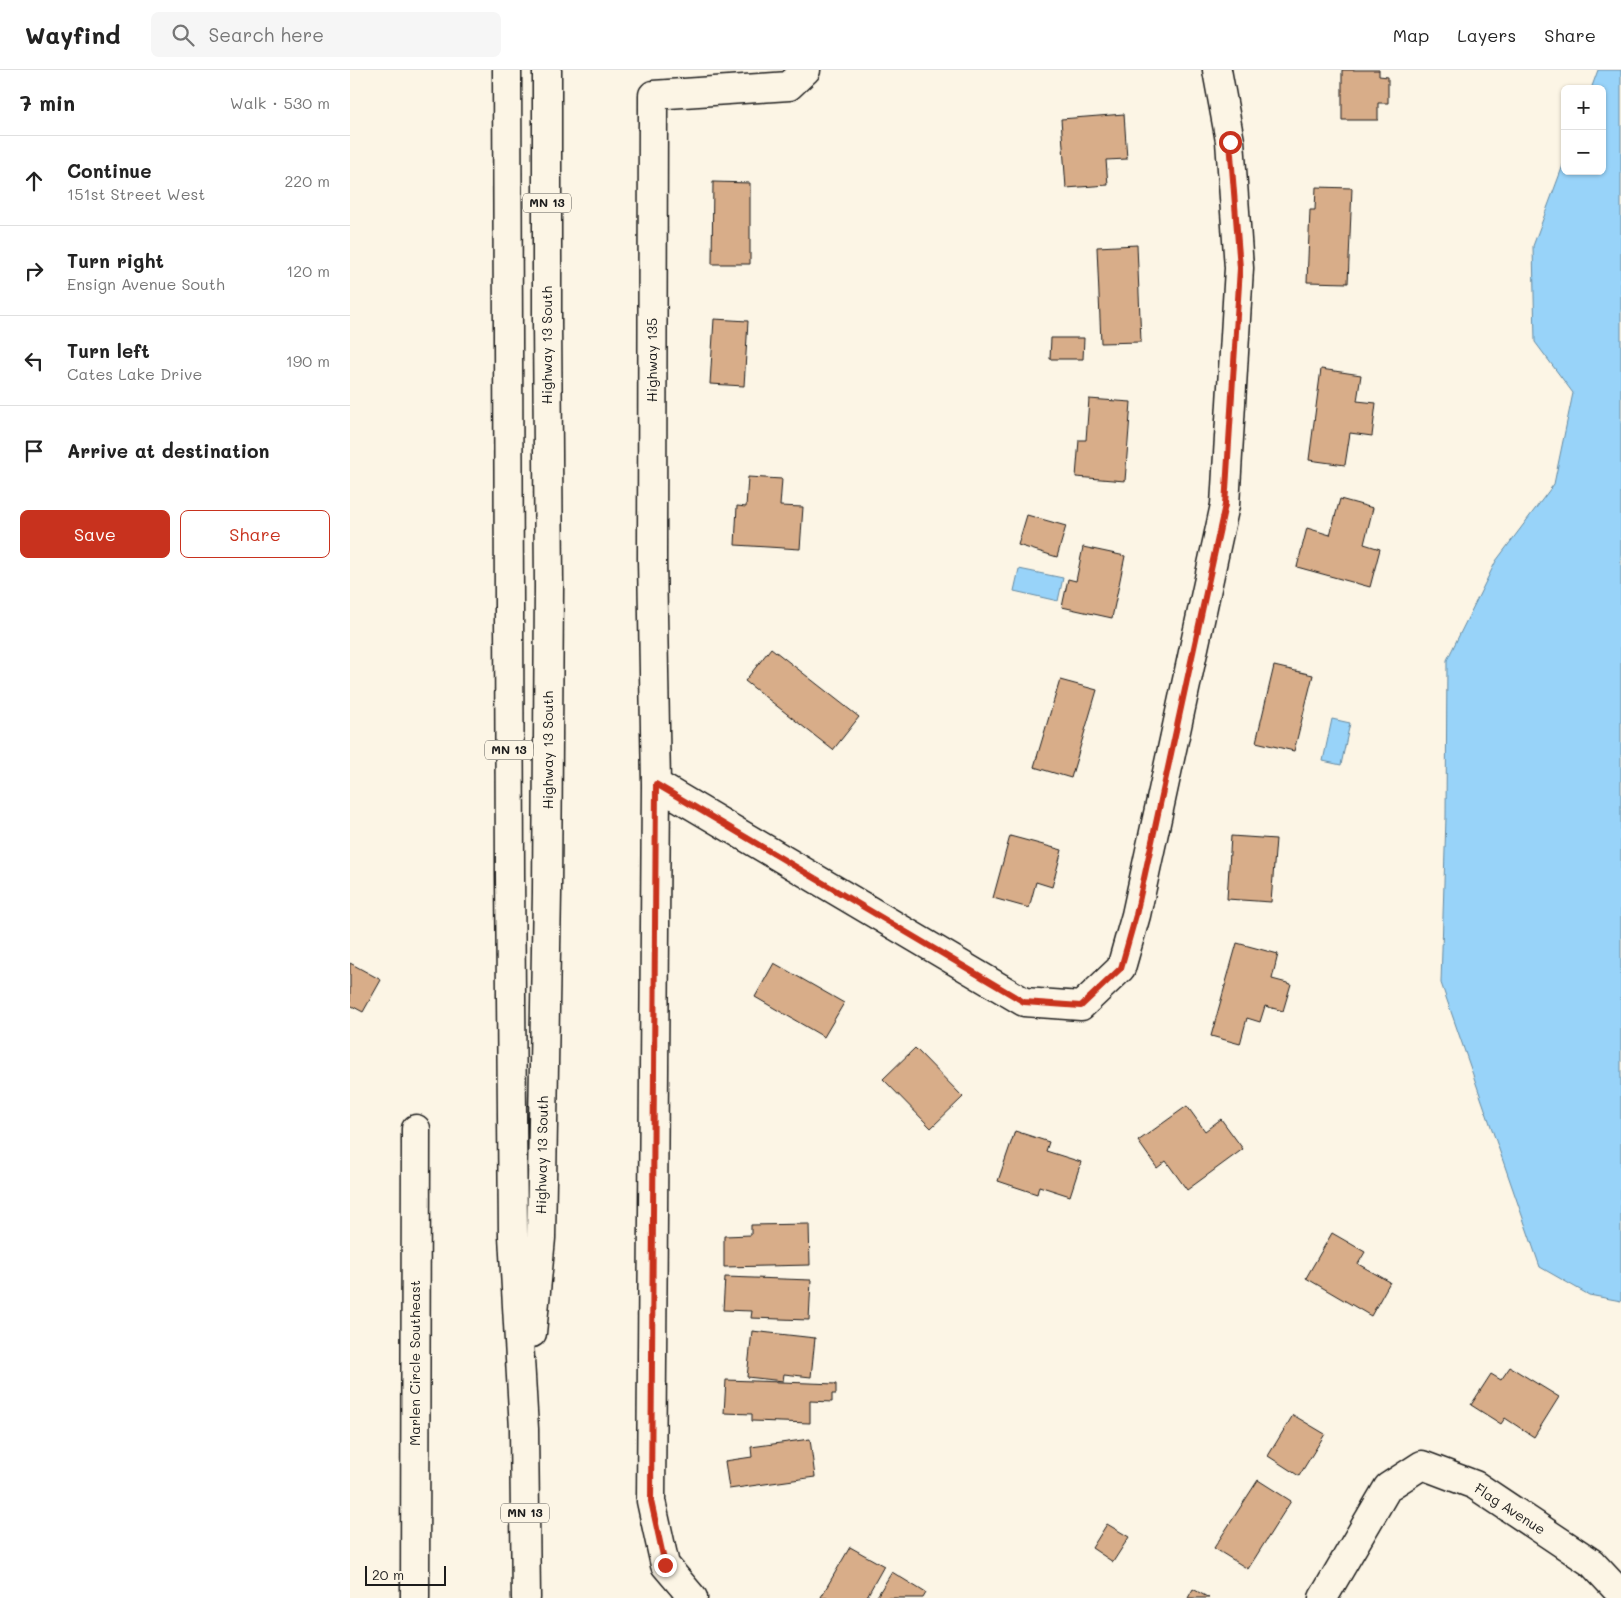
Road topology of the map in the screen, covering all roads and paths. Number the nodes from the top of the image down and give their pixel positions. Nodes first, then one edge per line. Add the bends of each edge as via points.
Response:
1 (507, 70) edge
2 (547, 70) edge
3 (806, 70) edge
4 (1217, 70) edge
5 (656, 784) junction
6 (416, 1128) dead end
7 (524, 1429) junction
8 (1621, 1594) edge
9 (415, 1598) edge
10 (526, 1598) edge
11 (693, 1598) edge
12 (1323, 1598) edge

1 - 7 street, Highway 13 South / MN 13 via 513,1207
2 - 7 street, Highway 13 South / MN 13 via 549,586 546,961 541,1238
3 - 5 street, Highway 135 via 789,86 653,95 652,560
4 - 5 street via 1230,142 1240,268 1225,505 1136,915 1121,968 1081,1006 1024,1002
5 - 11 street via 651,1501 665,1565
6 - 9 street, Marlen Circle Southeast
7 - 10 street, Highway 13 South / MN 13
8 - 12 street, Flag Avenue via 1592,1563 1475,1485 1422,1465 1388,1487

